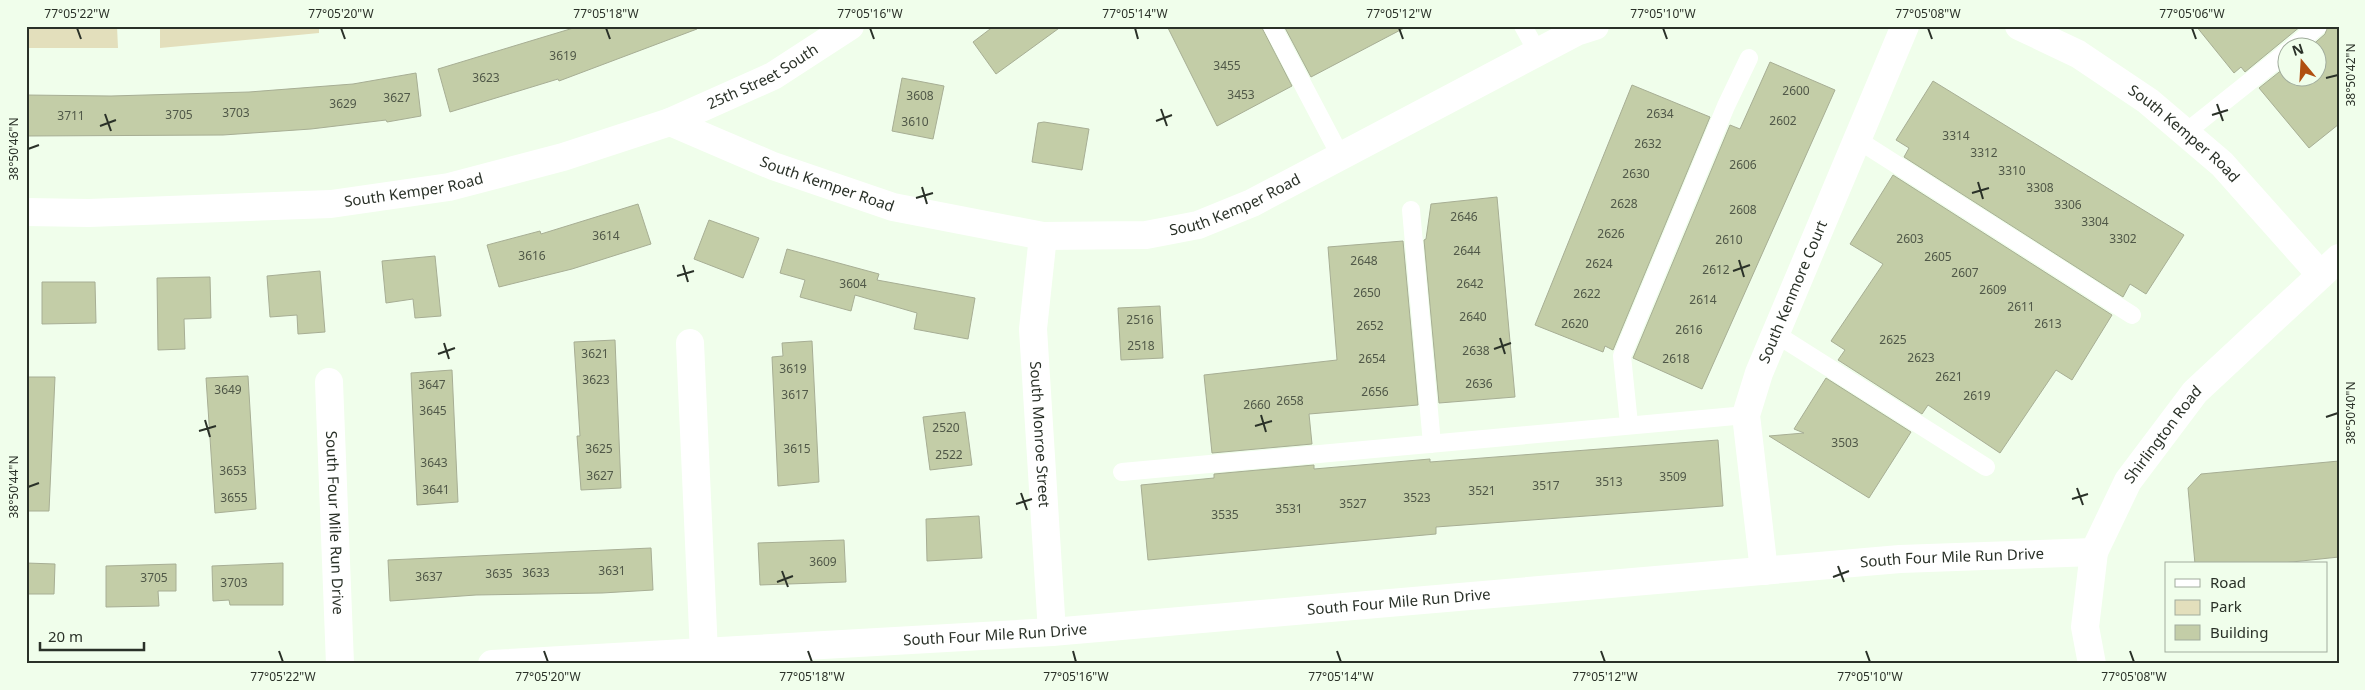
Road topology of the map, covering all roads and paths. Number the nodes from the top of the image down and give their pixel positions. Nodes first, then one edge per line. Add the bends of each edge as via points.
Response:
1 (850, 26) edge
2 (1272, 26) edge
3 (1523, 26) edge
4 (1595, 26) edge
5 (1905, 26) edge
6 (2318, 26) edge
7 (2030, 29) edge
8 (2304, 38) edge
9 (1538, 53) junction
10 (1749, 58) dead end
11 (2278, 59) edge
12 (670, 122) junction
13 (2185, 133) junction
14 (1858, 140) junction
15 (1341, 157) junction
16 (1411, 210) dead end
17 (26, 212) edge
18 (1043, 236) junction
19 (2330, 266) edge
20 (2132, 315) dead end
21 (1776, 334) junction
22 (690, 344) dead end
23 (329, 382) dead end
24 (1746, 415) junction
25 (1629, 424) junction
26 (1432, 444) junction
27 (1986, 467) dead end
28 (1122, 472) dead end
29 (2094, 552) junction
30 (1764, 572) junction
31 (1052, 632) junction
32 (704, 653) junction
33 (340, 664) edge
34 (492, 664) edge
35 (2092, 664) edge

1 - 12 street, 25th Street South via 773,76
2 - 15 lane
3 - 9 lane
4 - 9 street, South Kemper Road via 1576,32
5 - 14 street, South Kenmore Court
6 - 8 lane
7 - 13 street, South Kemper Road via 2078,54 2148,101
9 - 15 street, South Kemper Road
10 - 25 lane via 1622,356
11 - 13 lane
12 - 17 street, South Kemper Road via 563,157 449,187 341,202 90,214
12 - 18 street, South Kemper Road via 773,166 893,207
13 - 19 street, South Kemper Road
14 - 20 lane
14 - 21 street, South Kenmore Court
15 - 18 street, South Kemper Road via 1252,203 1198,225 1146,235
16 - 26 lane
18 - 31 street, South Monroe Street via 1033,329
19 - 29 street, Shirlington Road via 2195,392 2128,481
21 - 24 street, South Kenmore Court
21 - 27 lane
22 - 32 street
23 - 33 street, South Four Mile Run Drive
24 - 25 lane
24 - 30 street, South Kenmore Court
25 - 26 lane
26 - 28 lane
29 - 30 street, South Four Mile Run Drive via 1900,559
29 - 35 street, Shirlington Road via 2085,627
30 - 31 street, South Four Mile Run Drive
31 - 32 street, South Four Mile Run Drive
32 - 34 street, South Four Mile Run Drive

